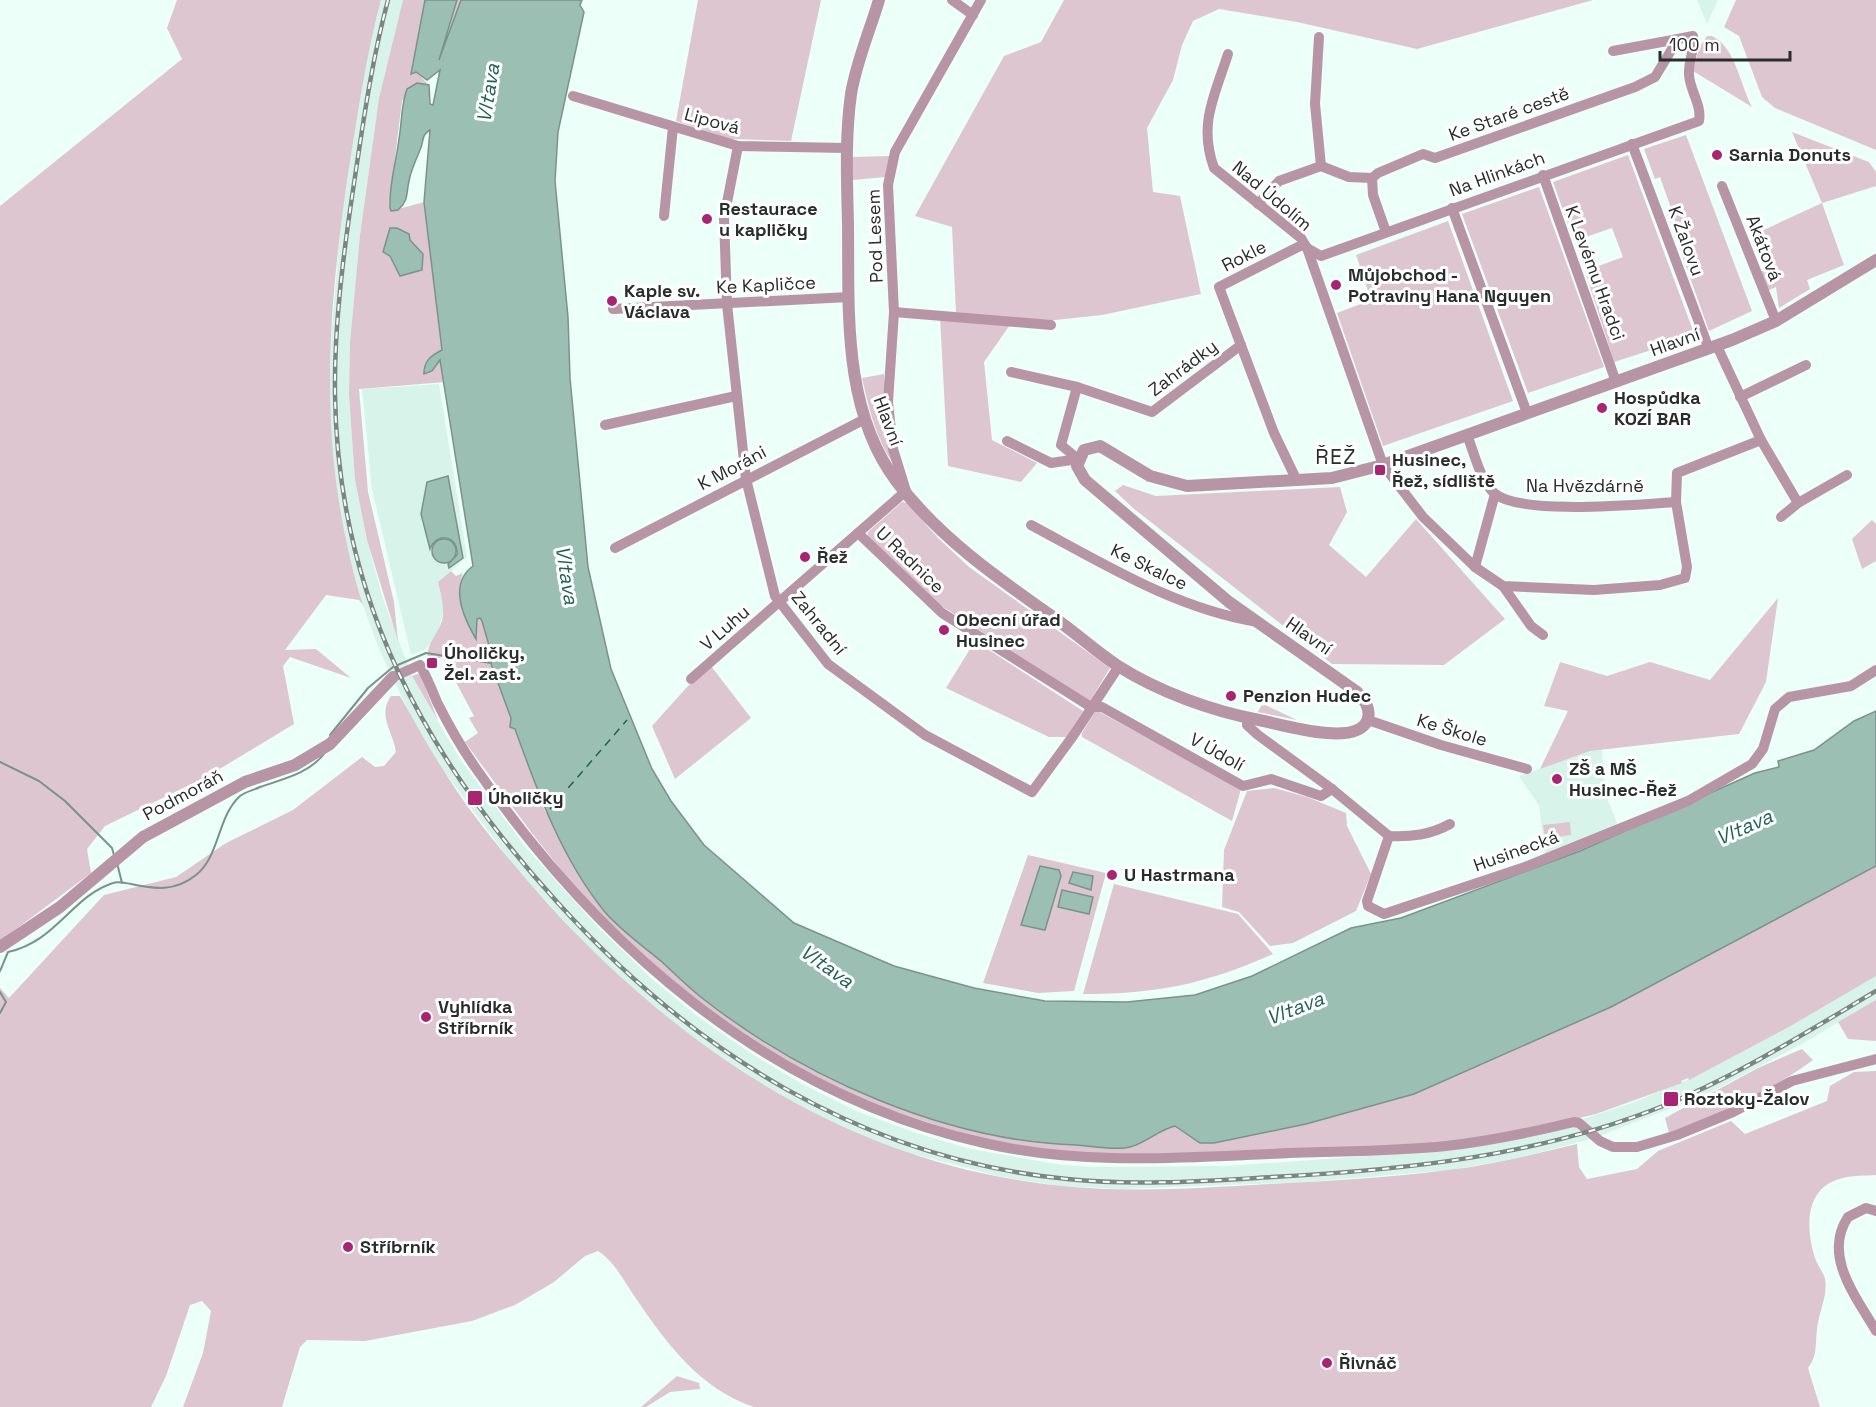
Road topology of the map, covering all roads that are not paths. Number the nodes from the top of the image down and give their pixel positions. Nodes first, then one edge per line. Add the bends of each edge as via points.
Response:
1 (879, 0) edge
2 (952, 0) edge
3 (981, 0) edge
4 (973, 15) junction
5 (1319, 37) dead end
6 (1678, 39) junction
7 (1613, 51) dead end
8 (1228, 54) dead end
9 (573, 96) dead end
10 (672, 128) junction
11 (1632, 144) junction
12 (738, 146) junction
13 (847, 147) junction
14 (1321, 166) junction
15 (1543, 175) junction
16 (1372, 178) junction
17 (1722, 186) dead end
18 (1258, 204) junction
19 (1452, 208) junction
20 (664, 216) dead end
21 (1386, 232) junction
22 (1307, 248) junction
23 (1876, 260) edge
24 (849, 297) junction
25 (727, 304) junction
26 (613, 309) dead end
27 (894, 312) junction
28 (1776, 321) junction
29 (1051, 325) dead end
30 (1241, 345) junction
31 (1713, 348) junction
32 (1806, 365) dead end
33 (1011, 372) dead end
34 (1616, 382) junction
35 (1077, 387) junction
36 (736, 396) junction
37 (1740, 397) junction
38 (1527, 413) junction
39 (865, 419) junction
40 (605, 425) dead end
41 (1467, 435) junction
42 (1761, 440) junction
43 (1007, 441) dead end
44 (1078, 459) junction
45 (1383, 465) junction
46 (1847, 475) dead end
47 (746, 479) junction
48 (1297, 481) junction
49 (906, 491) junction
50 (1495, 494) junction
51 (1676, 502) junction
52 (1798, 503) junction
53 (1781, 517) dead end
54 (1031, 525) dead end
55 (858, 533) junction
56 (615, 548) dead end
57 (1475, 567) junction
58 (1503, 586) junction
59 (780, 601) junction
60 (1258, 622) junction
61 (1543, 635) dead end
62 (1119, 666) junction
63 (1876, 670) edge
64 (691, 679) dead end
65 (389, 680) joint
66 (1091, 707) junction
67 (1248, 718) junction
68 (1368, 720) junction
69 (1527, 769) dead end
70 (1332, 789) junction
71 (1450, 824) dead end
72 (1389, 836) junction
73 (0, 947) edge
74 (1876, 1059) edge
75 (1876, 1211) edge
76 (1876, 1331) edge

1 - 13 street, Hlavní via 851,92
2 - 4 street
3 - 4 street, Pod Lesem
4 - 27 street, Pod Lesem via 895,152 888,184
5 - 14 street via 1315,104
6 - 7 street
6 - 11 street, Na Hlinkách via 1693,36 1689,75 1700,111 1699,121
6 - 16 street, Ke Staré cestě via 1655,77 1635,87 1435,158 1417,156
8 - 18 street, Nad Údolím via 1206,126 1209,154 1214,168
9 - 10 street, Lipová
10 - 12 street, Lipová
10 - 20 street
11 - 15 street, Na Hlinkách
11 - 31 street, K Žalovu
12 - 13 street, Lipová
12 - 25 street, Zahradní via 724,218
13 - 24 street, Hlavní
14 - 16 street via 1349,177
14 - 18 street via 1279,181
15 - 19 street, Na Hlinkách
15 - 34 street, K Levému Hradci
16 - 21 street via 1373,195
17 - 28 street, Akátová
18 - 22 street, Nad Údolím via 1301,238
19 - 21 street, Na Hlinkách
19 - 38 street
21 - 22 street, Na Hlinkách via 1322,256
22 - 30 street, Rokle via 1302,245 1219,288
22 - 45 street, Nad Údolím
23 - 28 street, Hlavní
24 - 25 street, Ke Kapličce
24 - 39 street, Hlavní via 851,348
25 - 26 street, Ke Kapličce
25 - 36 street, Zahradní
27 - 29 street
27 - 49 street, Pod Lesem via 888,402 893,449
28 - 31 street, Hlavní
30 - 35 street, Zahrádky via 1152,412
30 - 48 street
31 - 34 street, Hlavní
31 - 37 street, K Žalovu
32 - 37 street
33 - 35 street, Zahrádky
34 - 38 street, Hlavní
35 - 44 street via 1061,446
36 - 40 street
36 - 47 street, Zahradní
37 - 42 street, K Žalovu
38 - 41 street, Hlavní
39 - 47 street, K Moráni
39 - 49 street, Hlavní via 874,443
41 - 45 street, Hlavní
41 - 50 street
42 - 51 street via 1680,470
42 - 52 street, K Žalovu
43 - 44 street via 1052,463
44 - 48 street, Hlavní via 1084,450 1100,446 1150,476 1187,486
44 - 60 street, Hlavní via 1077,466 1085,480
45 - 48 street, Hlavní via 1332,478
45 - 57 street via 1423,517
46 - 52 street
47 - 56 street, K Moráni
47 - 59 street, Zahradní via 772,588
49 - 55 street, V Luhu
49 - 62 street, Hlavní via 976,563
50 - 51 street, Na Hvězdárně via 1513,502 1554,506
50 - 57 street
51 - 58 street via 1687,567 1685,578 1660,585 1594,590
52 - 53 street
54 - 60 street, Ke Skalce via 1162,594 1221,616
55 - 59 street, V Luhu
55 - 66 street, U Radnice via 942,613
57 - 58 street
58 - 61 street
59 - 64 street, V Luhu
59 - 66 street, Zahradní via 828,664 924,735 1032,792
60 - 68 street, Hlavní via 1358,693 1367,706
62 - 66 street, Zahradní
62 - 67 street, Hlavní via 1195,704
63 - 72 street, Husinecká via 1851,686 1788,697 1775,709 1763,749 1752,764 1688,801 1525,867 1384,914 1368,906 1367,901
65 - 73 street, Podmoráň via 327,747 296,765 245,782 143,837 44,919
65 - 74 street via 420,665 474,766 528,838 640,959 690,1003 731,1033 826,1088 902,1119 986,1144 1095,1158 1148,1159 1447,1146 1574,1122 1600,1141 1625,1149 1677,1135 1733,1112 1791,1081
66 - 70 street, V Údolí via 1102,707 1243,786 1271,779 1322,796
67 - 68 street, Hlavní via 1340,735 1359,731
67 - 70 street via 1248,725 1258,735
68 - 69 street, Ke Škole
70 - 72 street
71 - 72 street via 1427,834
75 - 76 street via 1866,1208 1845,1222 1839,1249 1844,1275

